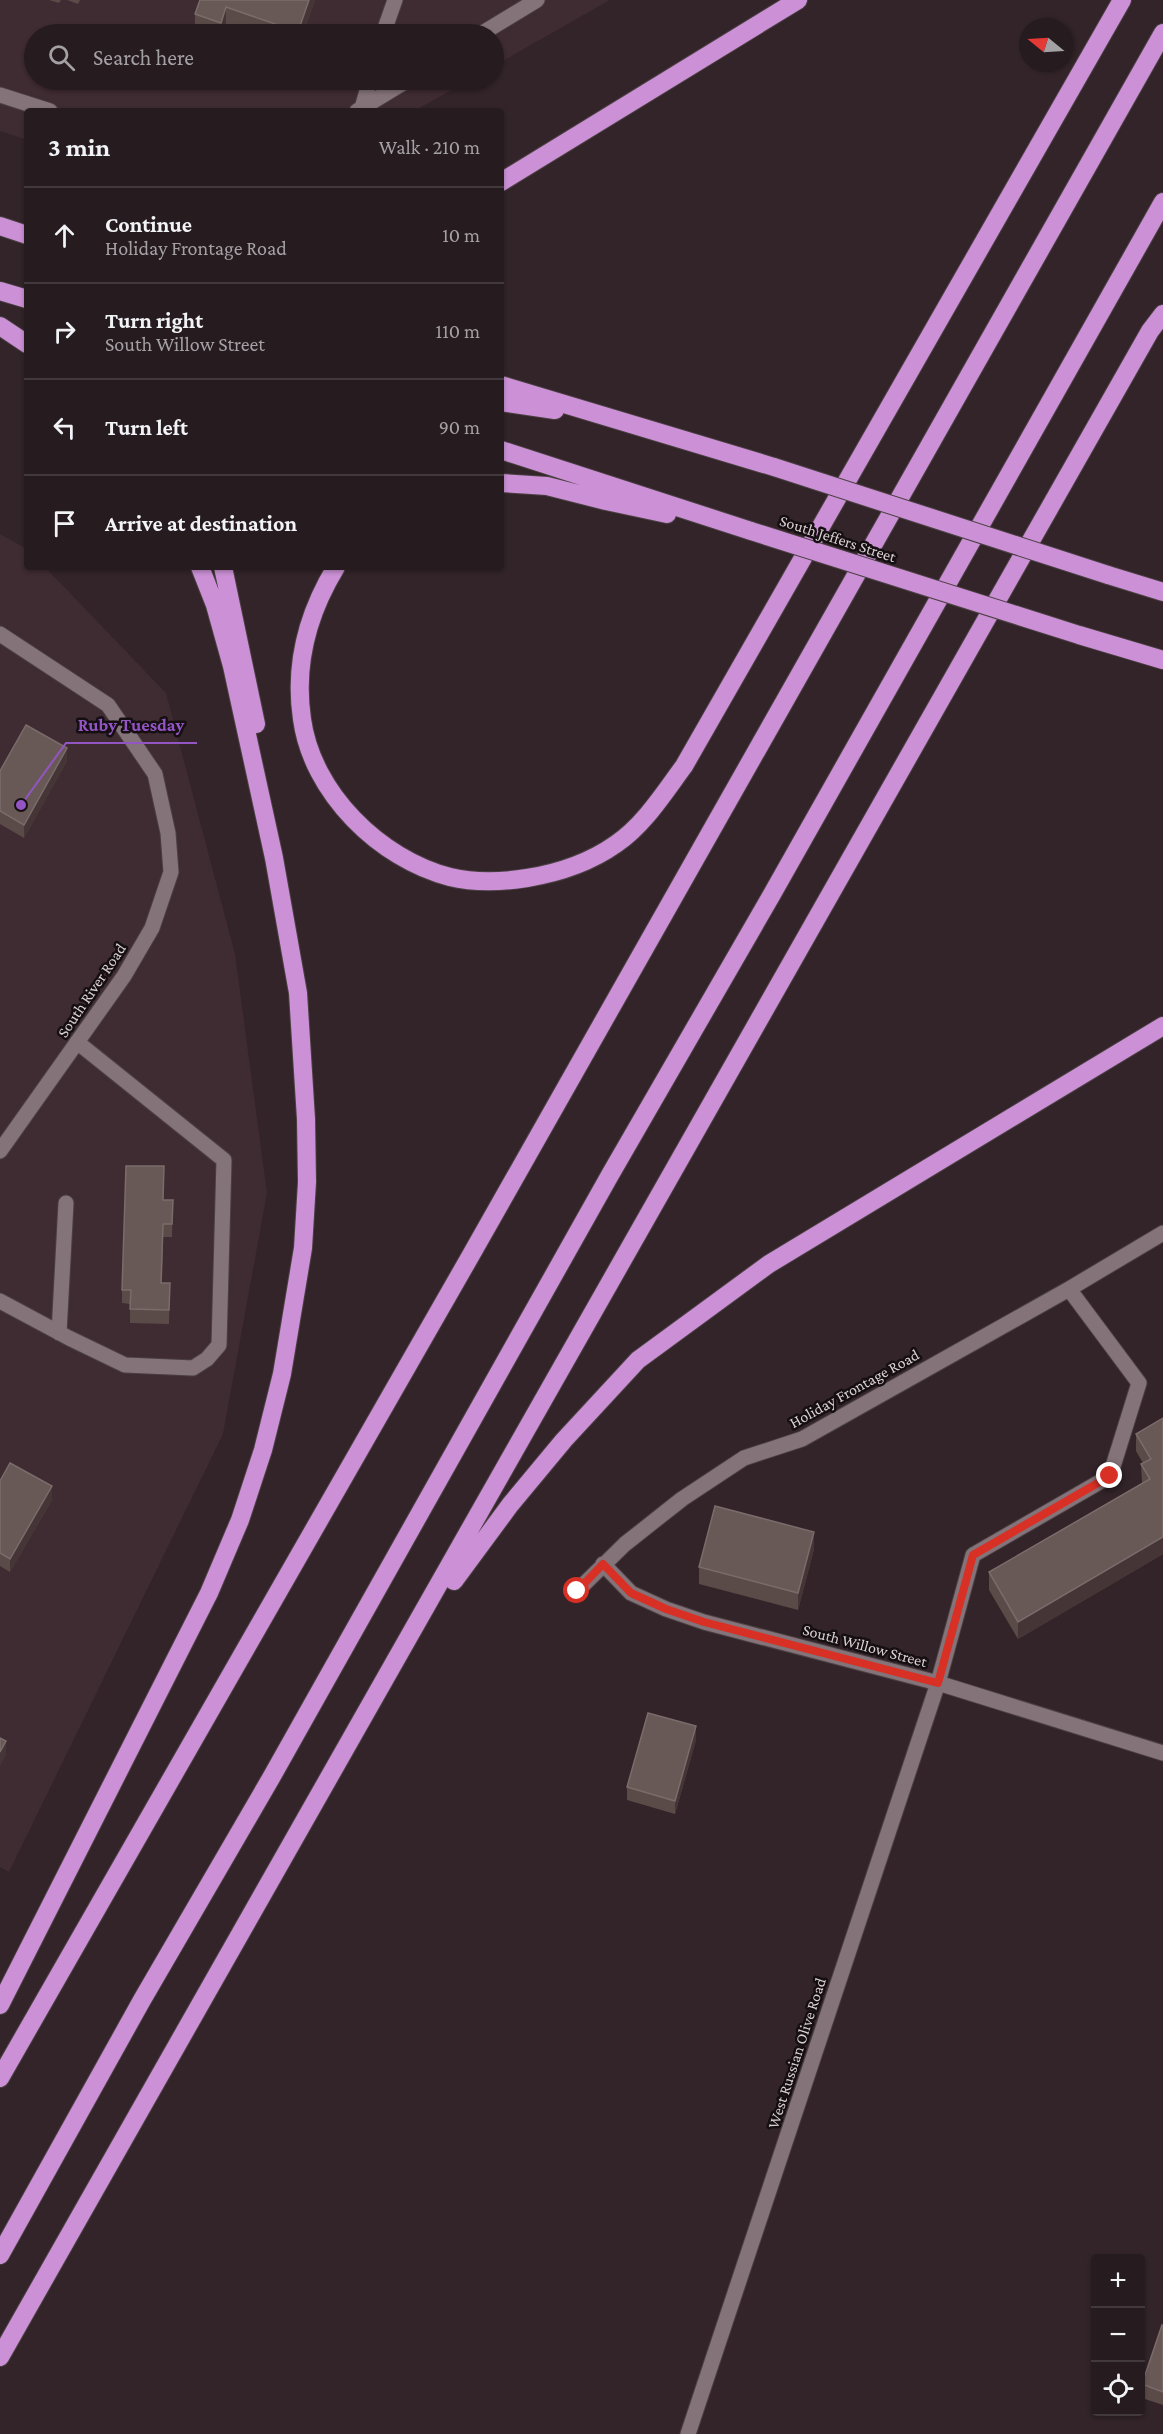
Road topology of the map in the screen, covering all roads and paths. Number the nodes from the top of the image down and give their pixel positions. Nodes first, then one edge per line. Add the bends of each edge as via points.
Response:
1 (394, 0) edge
2 (537, 0) edge
3 (798, 0) edge
4 (1122, 0) edge
5 (386, 24) edge
6 (497, 24) edge
7 (1163, 33) edge
8 (366, 90) edge
9 (392, 90) edge
10 (0, 95) edge
11 (41, 108) edge
12 (360, 108) edge
13 (362, 108) edge
14 (504, 180) edge
15 (1163, 202) edge
16 (0, 226) edge
17 (24, 234) edge
18 (0, 291) edge
19 (24, 298) edge
20 (1163, 314) edge
21 (0, 326) edge
22 (24, 342) edge
23 (504, 386) edge
24 (504, 402) edge
25 (581, 410) junction
26 (504, 451) edge
27 (504, 483) edge
28 (751, 531) junction
29 (201, 570) edge
30 (224, 570) edge
31 (334, 570) edge
32 (1108, 575) junction
33 (1163, 586) edge
34 (1163, 592) edge
35 (0, 634) edge
36 (1163, 660) edge
37 (274, 858) junction
38 (1163, 1026) edge
39 (77, 1042) junction
40 (2, 1144) edge
41 (66, 1203) dead end
42 (1163, 1233) edge
43 (1069, 1288) junction
44 (0, 1301) edge
45 (59, 1333) junction
46 (603, 1564) junction
47 (577, 1591) dead end
48 (938, 1683) junction
49 (374, 1700) junction
50 (1163, 1753) edge
51 (0, 2005) edge
52 (0, 2078) edge
53 (0, 2255) edge
54 (0, 2357) edge
55 (688, 2434) edge

1 - 5 street
2 - 6 street
3 - 14 highway
4 - 31 highway via 684,766 652,809 617,844 582,863 549,874 485,882 451,877 421,866 364,829 324,780 302,720 304,643 313,610
7 - 52 highway
8 - 12 street
9 - 13 street
10 - 11 street
15 - 53 highway
16 - 17 highway
18 - 19 highway
20 - 49 highway via 1144,341
21 - 22 highway
23 - 25 highway
24 - 25 highway
25 - 32 highway, bridge via 774,467
26 - 28 highway, South Jeffers Street
27 - 28 highway via 547,486
28 - 36 highway, South Jeffers Street, bridge
29 - 37 highway via 232,666
30 - 37 highway via 259,736
32 - 33 highway
32 - 34 highway
35 - 39 street, South River Road via 108,705 155,774 168,833 171,872 152,928
37 - 51 highway via 298,993 306,1151 303,1248 282,1374 240,1520 209,1593
38 - 49 highway via 769,1264 638,1360 510,1505
39 - 40 street, South River Road
39 - 45 street via 224,1160 219,1346 193,1368 125,1365
41 - 45 street
42 - 43 street, Holiday Frontage Road
43 - 46 street, Holiday Frontage Road via 802,1439 744,1458 682,1499
43 - 48 street, West Russian Olive Road via 1139,1383 1110,1476 973,1555
44 - 45 street
46 - 47 street, Holiday Frontage Road
46 - 48 street, South Willow Street via 631,1593 666,1609
48 - 50 street, South Willow Street
48 - 55 street, West Russian Olive Road
49 - 54 highway

